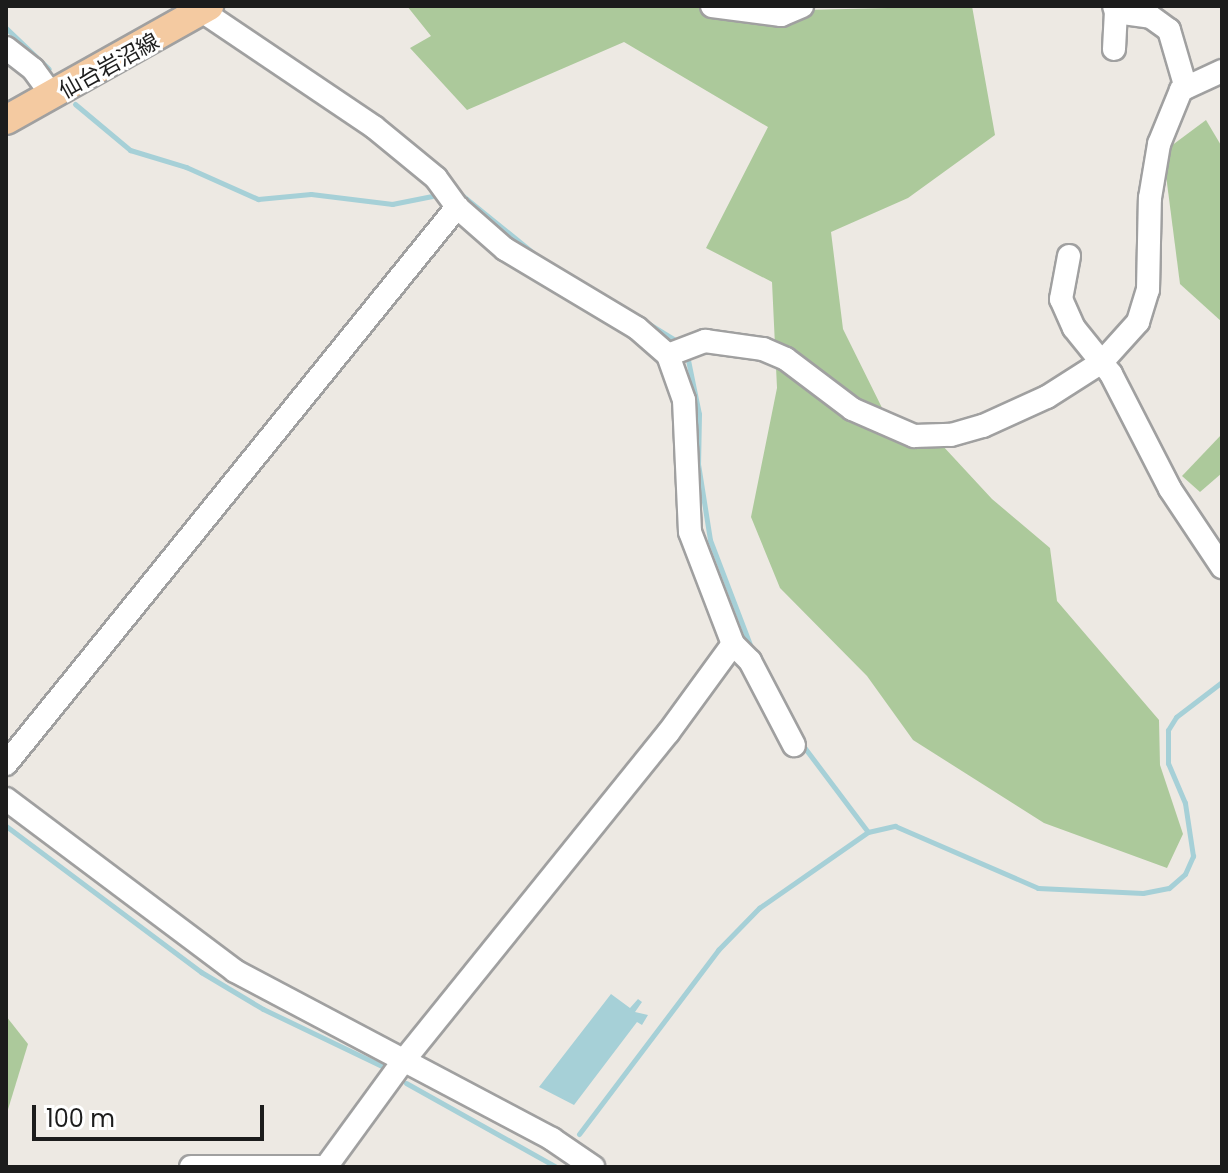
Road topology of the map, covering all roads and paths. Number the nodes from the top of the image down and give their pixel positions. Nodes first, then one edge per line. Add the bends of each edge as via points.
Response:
1 (712, 6) edge
2 (802, 6) edge
3 (206, 9) edge
4 (1115, 9) edge
5 (6, 48) edge
6 (1114, 49) dead end
7 (1222, 71) edge
8 (1186, 88) junction
9 (53, 97) junction
10 (6, 120) edge
11 (457, 207) junction
12 (1069, 256) dead end
13 (678, 349) junction
14 (1102, 362) junction
15 (1222, 567) edge
16 (733, 644) junction
17 (794, 745) dead end
18 (6, 764) edge
19 (6, 799) edge
20 (404, 1060) junction
21 (191, 1167) edge
22 (319, 1167) edge
23 (326, 1167) edge
24 (593, 1167) edge

1 - 2 street via 781,15
3 - 9 main road, 仙台岩沼線
3 - 11 street via 374,127 436,178
4 - 6 street
4 - 8 street via 1151,17 1169,30
5 - 9 street via 33,69
7 - 8 street
8 - 14 street via 1154,163 1148,290 1142,311
9 - 10 main road, 仙台岩沼線
11 - 13 street via 516,257
11 - 18 street
12 - 14 street via 1061,299 1074,328
13 - 14 street via 705,341 763,349 786,359 852,409 914,436 951,435 983,426 1047,397
13 - 16 street via 690,532
14 - 15 street via 1170,489
16 - 17 street via 750,661
16 - 20 street via 668,733
19 - 20 street via 235,971
20 - 23 street
20 - 24 street
21 - 22 street

